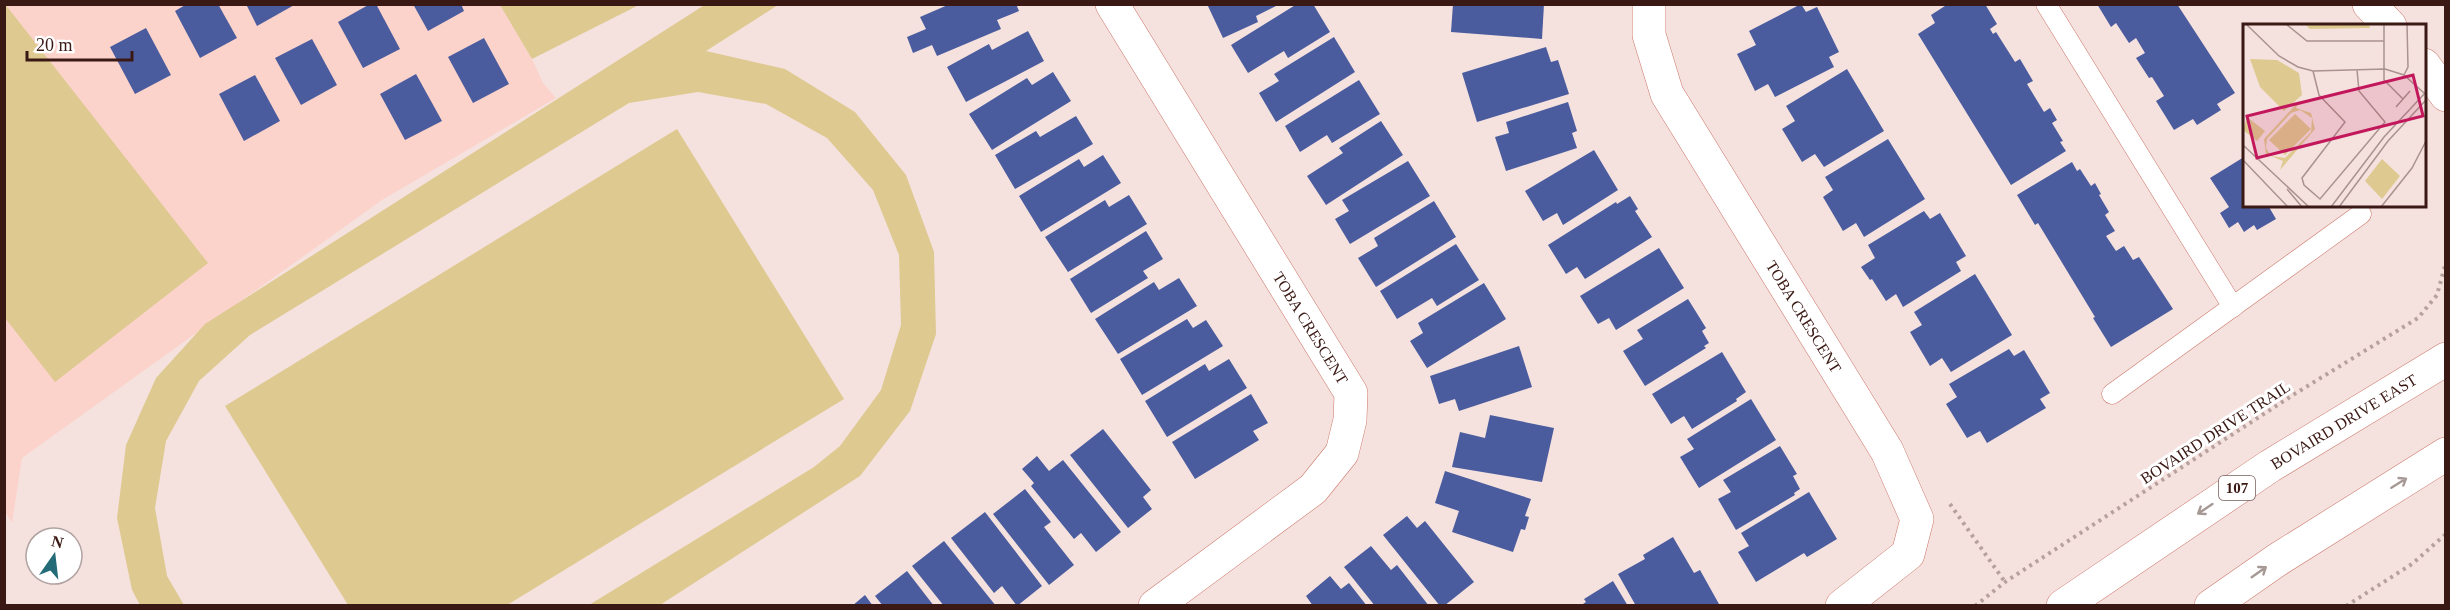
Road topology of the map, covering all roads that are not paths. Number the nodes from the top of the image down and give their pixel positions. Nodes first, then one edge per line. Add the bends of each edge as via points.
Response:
1 (1112, 4) edge
2 (1649, 4) edge
3 (2046, 4) edge
4 (2369, 4) edge
5 (2388, 24) edge
6 (2426, 68) edge
7 (2445, 95) edge
8 (2361, 214) dead end
9 (2233, 307) junction
10 (2445, 359) edge
11 (2112, 394) dead end
12 (2445, 454) edge
13 (1155, 606) edge
14 (1842, 606) edge
15 (2063, 606) edge
16 (2211, 606) edge

1 - 13 street, TOBA CRESCENT via 1351,393 1350,420 1342,453 1313,489
2 - 14 street, TOBA CRESCENT via 1649,35 1666,94 1887,451 1917,519 1908,554
3 - 9 lane
4 - 5 street
6 - 7 street
8 - 9 lane
9 - 11 lane
10 -> 15 street, BOVAIRD DRIVE EAST / 107 via 2270,466
16 -> 12 street

